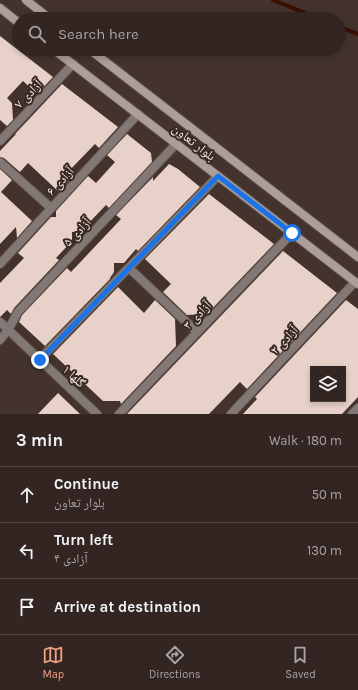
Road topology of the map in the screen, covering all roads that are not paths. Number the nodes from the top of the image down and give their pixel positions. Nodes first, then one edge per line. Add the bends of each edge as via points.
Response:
1 (26, 0) edge
2 (0, 8) edge
3 (41, 12) edge
4 (12, 17) edge
5 (62, 56) edge
6 (98, 56) edge
7 (73, 64) junction
8 (138, 114) junction
9 (0, 140) edge
10 (176, 144) junction
11 (0, 162) edge
12 (218, 176) junction
13 (51, 208) junction
14 (292, 233) junction
15 (358, 257) edge
16 (0, 264) edge
17 (129, 268) junction
18 (356, 283) edge
19 (0, 322) edge
20 (8, 330) junction
21 (197, 332) junction
22 (0, 340) edge
23 (40, 360) junction
24 (358, 408) edge
25 (97, 414) edge
26 (119, 414) edge
27 (231, 414) edge
28 (352, 414) edge

1 - 3 street
2 - 4 street
5 - 7 street, بلوار تعاون
6 - 15 street, بلوار تعاون
7 - 8 street, بلوار تعاون
7 - 9 street, آزادی ۷
8 - 10 street, بلوار تعاون
8 - 13 street, آزادی ۶
10 - 12 street, بلوار تعاون
10 - 20 street, آزادی ۵ via 18,312
11 - 13 street
12 - 14 street, بلوار تعاون
12 - 17 street
13 - 16 street, آزادی ۶
14 - 18 street, بلوار تعاون
14 - 21 street, آزادی ۳
17 - 21 street
17 - 23 street
18 - 27 street, آزادی ۲
19 - 20 street, گلها ۱
20 - 22 street, آزادی ۵
20 - 23 street, گلها ۱
21 - 26 street, آزادی ۳
23 - 25 street, گلها ۱
24 - 28 street

